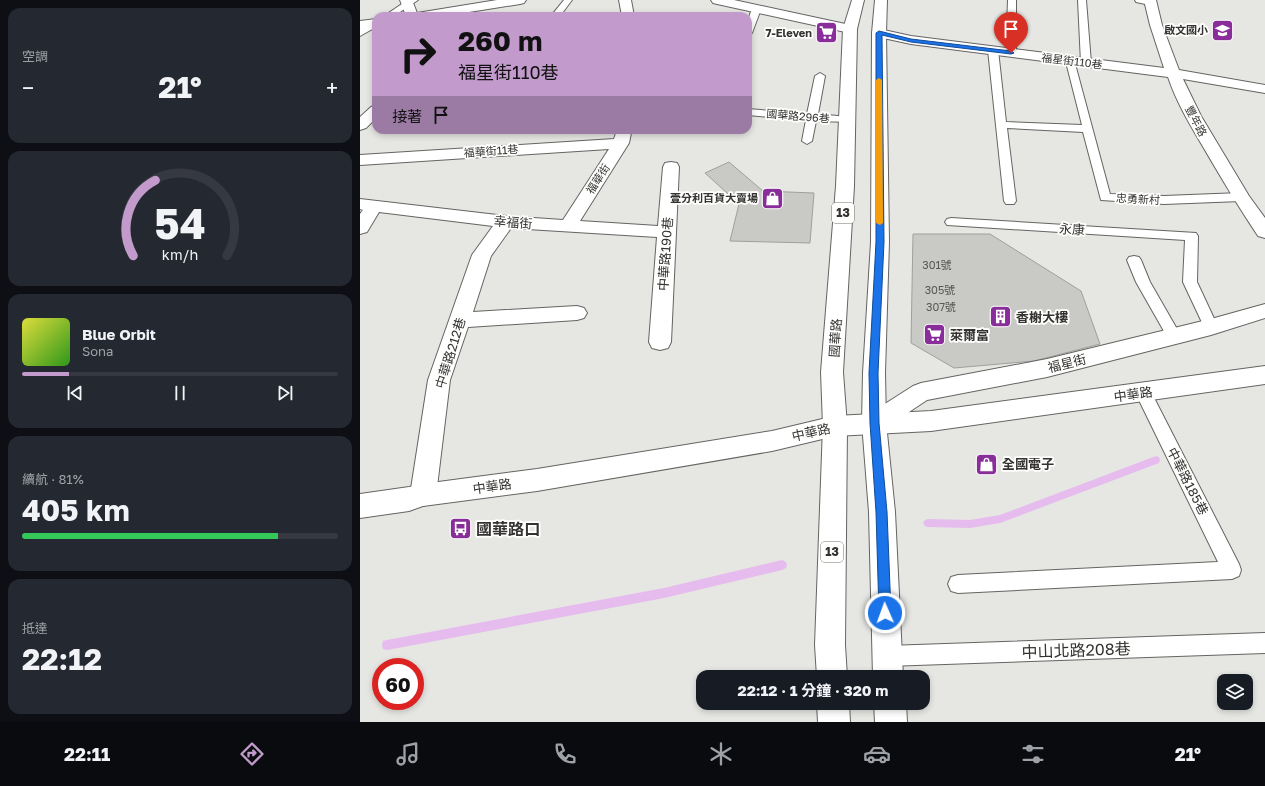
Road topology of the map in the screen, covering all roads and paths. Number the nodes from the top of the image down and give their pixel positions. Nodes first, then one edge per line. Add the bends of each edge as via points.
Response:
1 (520, 0) edge
2 (568, 0) edge
3 (625, 0) edge
4 (716, 0) edge
5 (858, 0) edge
6 (881, 0) edge
7 (1012, 0) edge
8 (1082, 0) edge
9 (409, 1) edge
10 (1146, 1) edge
11 (743, 2) edge
12 (757, 10) junction
13 (394, 12) edge
14 (411, 12) edge
15 (446, 12) edge
16 (558, 12) edge
17 (627, 12) edge
18 (752, 23) edge
19 (372, 24) edge
20 (360, 25) edge
21 (372, 26) edge
22 (850, 29) junction
23 (360, 33) edge
24 (879, 33) junction
25 (993, 50) junction
26 (1011, 53) junction
27 (1072, 62) junction
28 (1086, 64) junction
29 (1174, 73) junction
30 (820, 76) dead end
31 (1265, 89) edge
32 (752, 112) edge
33 (372, 114) edge
34 (812, 118) junction
35 (847, 120) junction
36 (360, 125) edge
37 (1002, 125) junction
38 (1088, 129) junction
39 (622, 137) edge
40 (806, 141) dead end
41 (360, 160) edge
42 (671, 167) dead end
43 (1241, 197) junction
44 (1010, 201) dead end
45 (367, 205) edge
46 (506, 222) junction
47 (951, 222) dead end
48 (568, 226) junction
49 (360, 228) edge
50 (666, 232) junction
51 (1265, 232) edge
52 (1134, 260) dead end
53 (1265, 311) edge
54 (577, 313) dead end
55 (460, 320) junction
56 (1211, 327) junction
57 (1174, 336) junction
58 (660, 342) dead end
59 (1265, 375) edge
60 (1143, 392) junction
61 (874, 423) junction
62 (835, 426) junction
63 (423, 495) junction
64 (360, 506) edge
65 (958, 584) dead end
66 (1265, 643) edge
67 (888, 667) edge
68 (832, 670) edge
69 (833, 710) edge
70 (890, 710) edge
71 (834, 722) edge
72 (891, 722) edge

1 - 15 street
2 - 16 lane
3 - 17 street
4 - 11 street, 福星街110巷
5 - 22 street, 國華路 / 13
6 - 24 street
7 - 26 lane
8 - 28 lane
9 - 13 lane
9 - 14 street
10 - 29 street, 豐年路
11 - 12 street, 福星街110巷
12 - 18 lane
12 - 22 street, 福星街110巷
19 - 20 street
21 - 23 lane
22 - 24 street, 福星街110巷
22 - 35 street, 國華路 / 13
24 - 25 street, 福星街110巷 via 911,40
24 - 61 street via 880,242
25 - 26 street, 福星街110巷
25 - 37 lane
26 - 27 street, 福星街110巷
27 - 28 street, 福星街110巷
27 - 38 lane, 忠勇新村
28 - 29 street, 福星街110巷
29 - 31 street, 福星街110巷
29 - 43 street, 豐年路 via 1193,116
30 - 34 lane
32 - 34 lane, 國華路296巷
33 - 36 street
34 - 35 lane, 國華路296巷
34 - 40 lane
35 - 62 street, 國華路 / 13 via 832,372
37 - 38 lane
37 - 44 lane
38 - 43 lane, 忠勇新村 via 1104,197 1164,200
39 - 41 street, 福華街11巷
39 - 48 street, 福華街
42 - 50 street, 中華路190巷
43 - 51 street, 豐年路
45 - 46 street, 幸福街
45 - 49 street
46 - 48 street, 幸福街
46 - 55 street, 中華路212巷 via 482,255
47 - 56 lane, 永康 via 1192,236 1190,282
48 - 50 street, 幸福街
50 - 58 street, 中華路190巷
52 - 57 lane via 1143,282
53 - 56 street, 福星街
54 - 55 street
55 - 63 street, 中華路212巷 via 439,380
56 - 57 street, 福星街
57 - 61 street, 福星街 via 1047,368 921,392
59 - 60 street, 中華路
60 - 61 street, 中華路 via 931,420
60 - 65 lane, 中華路185巷 via 1232,570
61 - 62 street, 中華路
61 - 67 street via 882,512
62 - 63 street, 中華路 via 764,442 537,480
62 - 68 street, 國華路 / 13
63 - 64 street, 中華路
66 - 67 lane, 中山北路208巷
69 - 71 street
70 - 72 street

